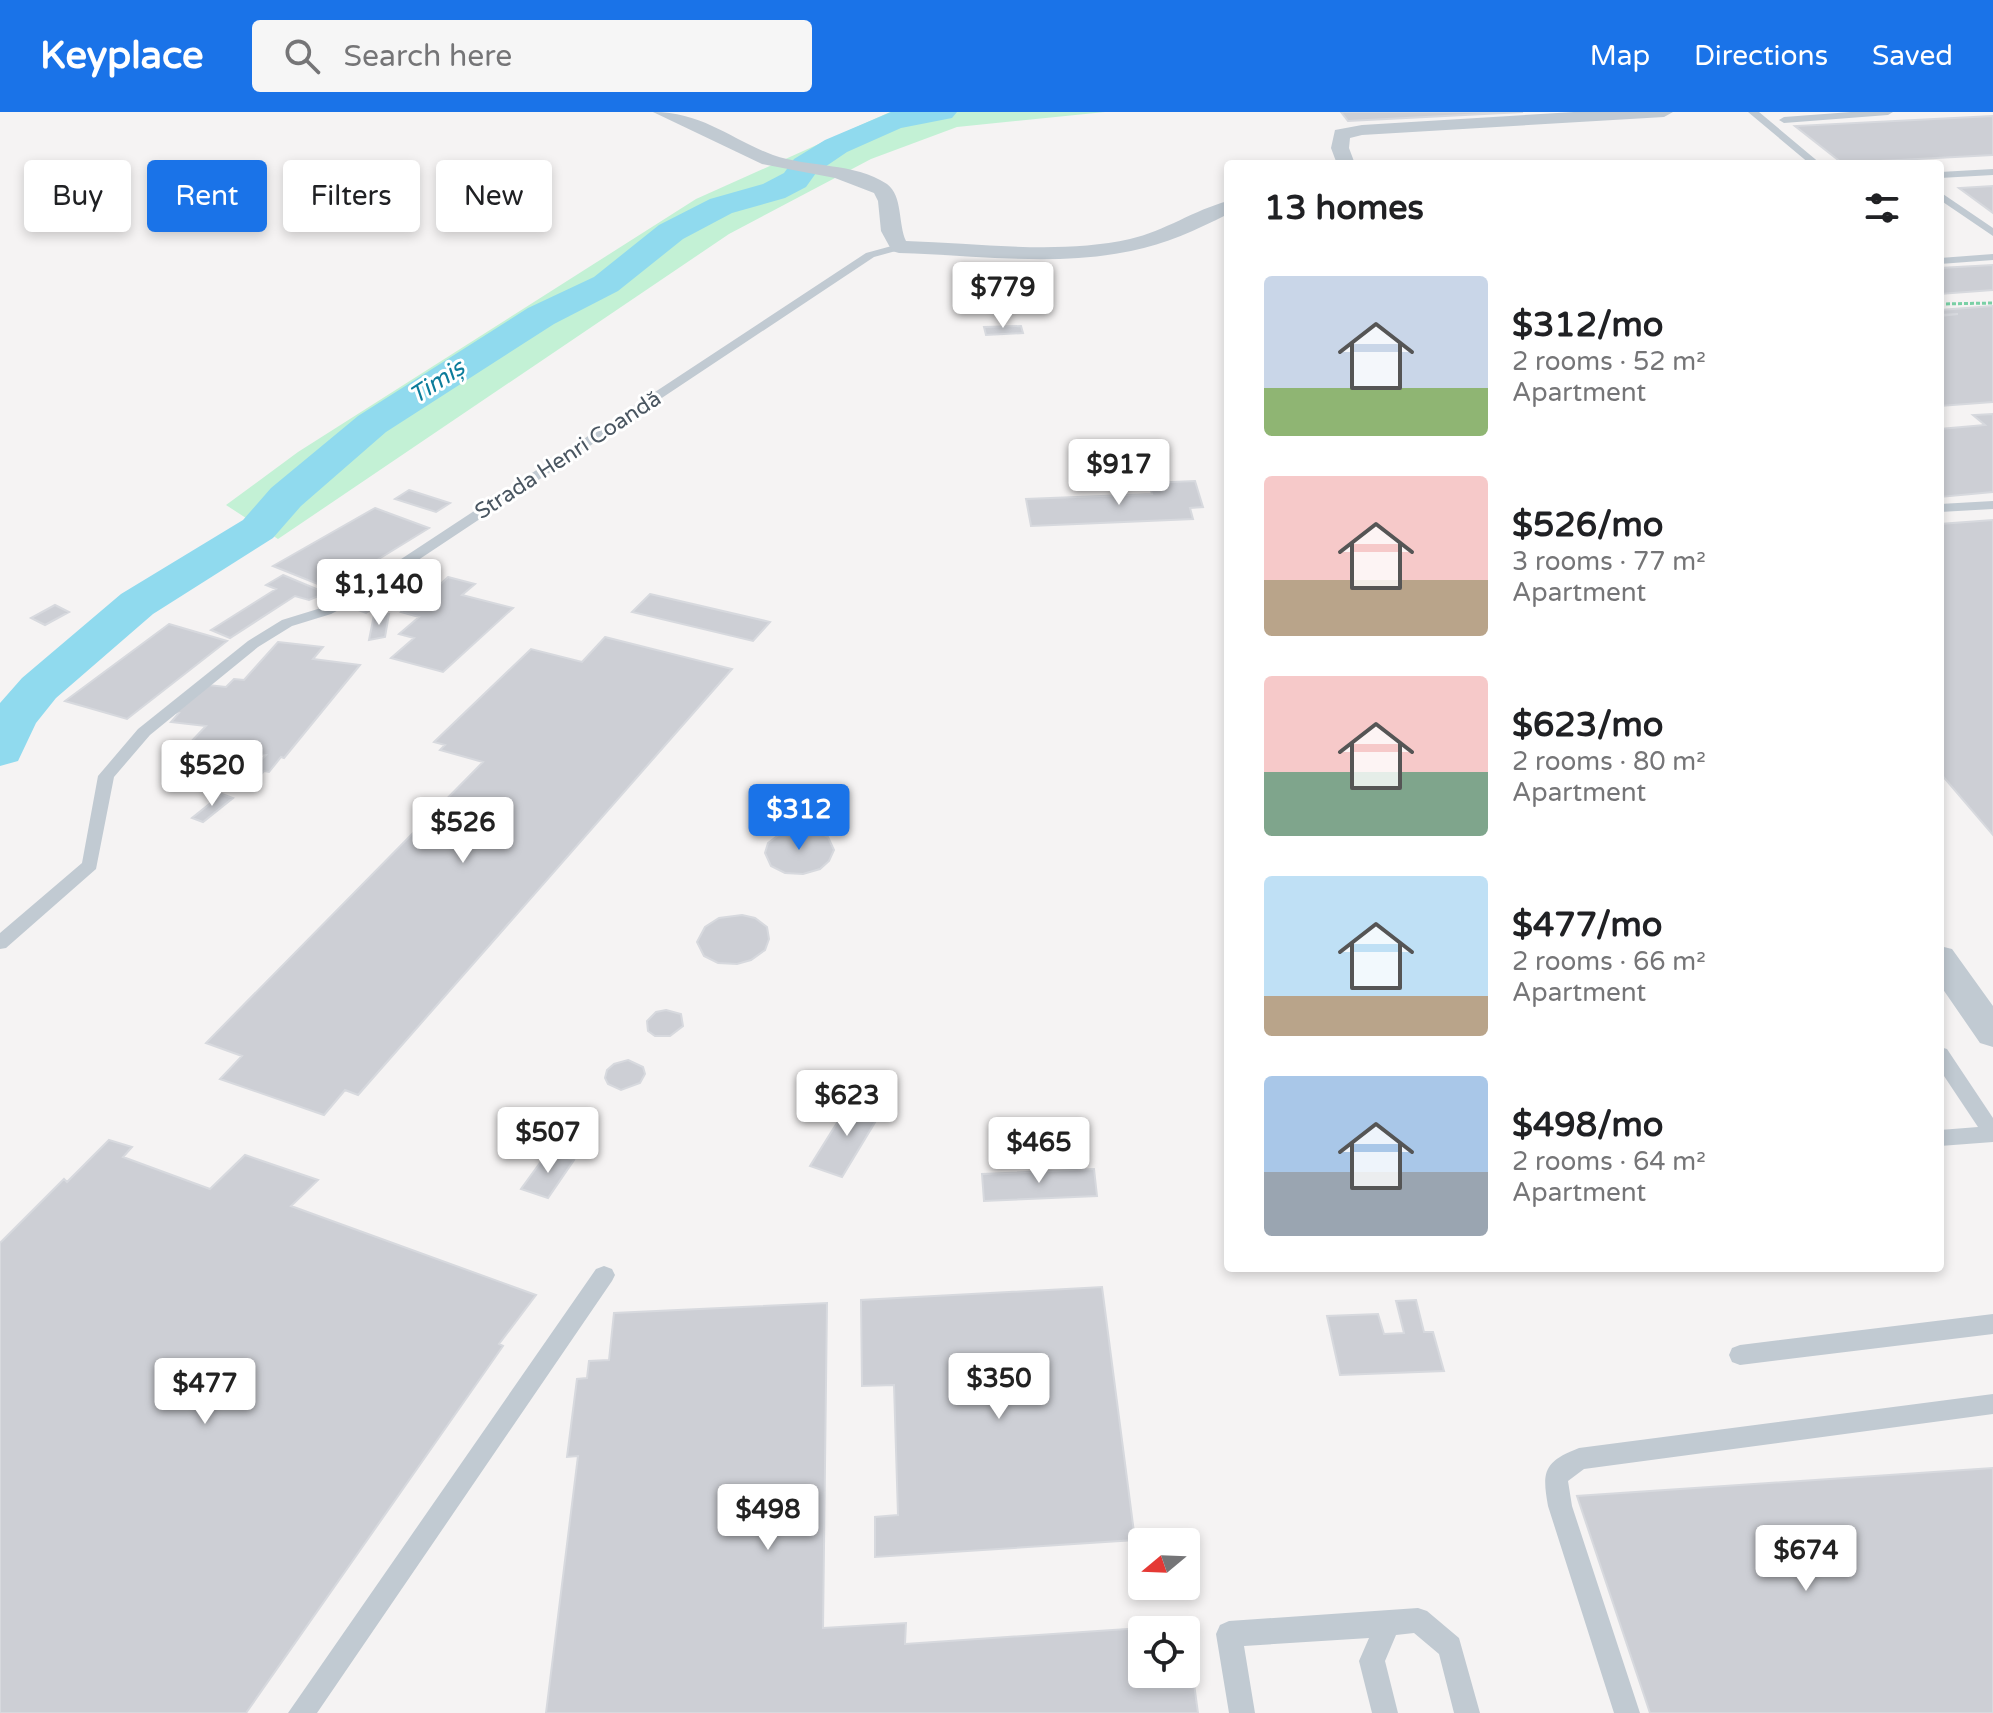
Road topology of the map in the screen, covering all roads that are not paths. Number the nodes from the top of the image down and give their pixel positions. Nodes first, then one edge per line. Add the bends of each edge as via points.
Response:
1 (662, 112) edge
2 (1664, 112) edge
3 (1753, 112) edge
4 (1888, 112) edge
5 (1784, 120) dead end
6 (1344, 160) edge
7 (1811, 160) edge
8 (1993, 172) edge
9 (1944, 175) edge
10 (1944, 198) edge
11 (1224, 209) edge
12 (1993, 233) edge
13 (899, 247) junction
14 (1993, 257) edge
15 (1944, 261) edge
16 (1993, 505) edge
17 (1944, 508) edge
18 (0, 943) edge
19 (1944, 968) edge
20 (1993, 1034) edge
21 (1944, 1060) edge
22 (1993, 1134) edge
23 (1944, 1138) edge
24 (604, 1275) dead end
25 (1993, 1324) edge
26 (1740, 1355) dead end
27 (1993, 1404) edge
28 (1388, 1624) junction
29 (301, 1713) edge
30 (1242, 1713) edge
31 (1385, 1713) edge
32 (1467, 1713) edge
33 (1627, 1713) edge

1 - 13 street via 769,160 840,173 881,189
2 - 6 street via 1362,130 1341,134
3 - 7 lane
4 - 5 lane
8 - 9 lane
10 - 12 lane
11 - 13 street, Strada Henri Coandă via 1161,237 1094,251
13 - 18 lane, Strada Henri Coandă via 870,255 353,597 287,623 253,644 144,732 106,776 90,865
14 - 15 lane
16 - 17 lane
19 - 20 street
21 - 22 lane
22 - 23 lane
24 - 29 lane
25 - 26 lane
27 - 33 lane via 1579,1459 1555,1476
28 - 30 lane via 1229,1634
28 - 31 lane via 1372,1661
28 - 32 lane via 1418,1620 1450,1647

